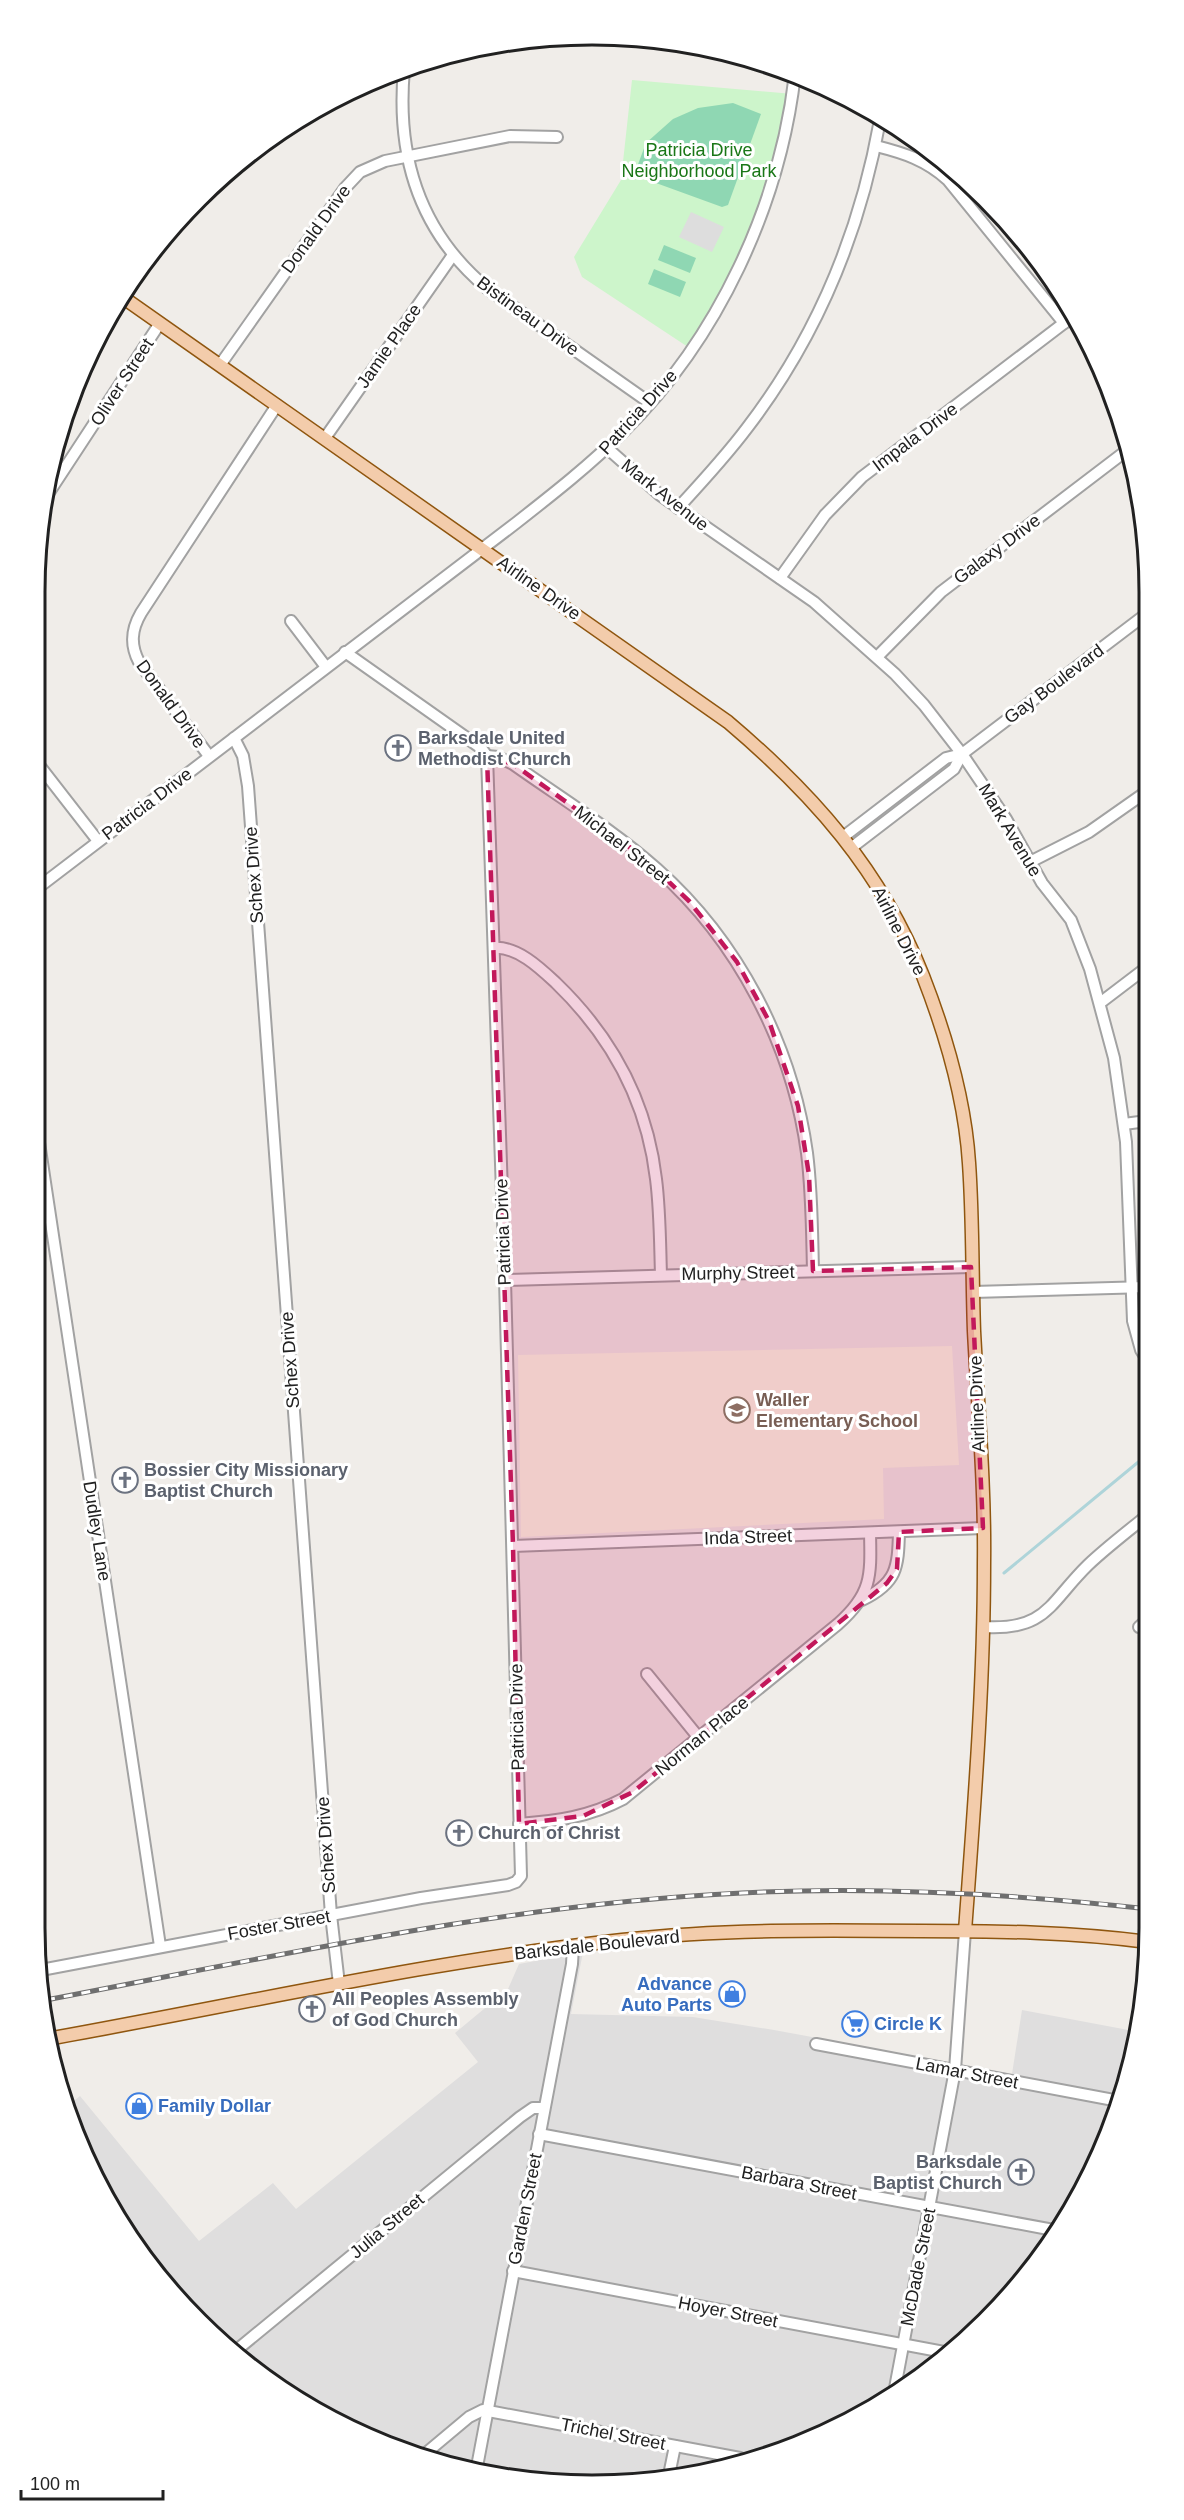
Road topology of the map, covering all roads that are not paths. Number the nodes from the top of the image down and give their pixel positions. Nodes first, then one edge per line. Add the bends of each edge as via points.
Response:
1 (404, 79) edge
2 (793, 84) edge
3 (879, 126) edge
4 (558, 137) dead end
5 (876, 146) junction
6 (406, 156) junction
7 (453, 255) junction
8 (129, 301) edge
9 (1063, 314) edge
10 (1067, 321) edge
11 (160, 323) junction
12 (220, 365) junction
13 (650, 403) junction
14 (277, 405) junction
15 (325, 438) junction
16 (607, 448) junction
17 (1121, 455) edge
18 (57, 480) edge
19 (678, 508) junction
20 (482, 548) junction
21 (780, 578) junction
22 (1139, 620) edge
23 (291, 621) dead end
24 (345, 652) junction
25 (877, 657) junction
26 (326, 667) junction
27 (234, 738) junction
28 (962, 754) junction
29 (209, 756) junction
30 (486, 756) junction
31 (45, 774) edge
32 (1139, 797) edge
33 (843, 837) junction
34 (98, 842) junction
35 (851, 848) junction
36 (1030, 862) junction
37 (45, 882) edge
38 (494, 948) junction
39 (1139, 973) edge
40 (1100, 1003) junction
41 (1139, 1122) edge
42 (1124, 1124) junction
43 (45, 1189) edge
44 (971, 1267) junction
45 (813, 1271) junction
46 (661, 1275) junction
47 (505, 1280) junction
48 (1132, 1288) junction
49 (1139, 1288) edge
50 (972, 1292) junction
51 (1139, 1343) edge
52 (1139, 1522) edge
53 (982, 1528) junction
54 (899, 1532) junction
55 (870, 1533) junction
56 (513, 1546) junction
57 (862, 1600) junction
58 (983, 1627) junction
59 (647, 1674) dead end
60 (699, 1738) junction
61 (519, 1824) junction
62 (516, 1882) joint
63 (331, 1915) junction
64 (965, 1931) junction
65 (1139, 1941) edge
66 (573, 1946) junction
67 (160, 1947) junction
68 (47, 1969) edge
69 (339, 1984) junction
70 (57, 2037) edge
71 (816, 2044) dead end
72 (955, 2070) junction
73 (1111, 2100) edge
74 (544, 2108) junction
75 (539, 2134) junction
76 (929, 2207) junction
77 (1049, 2229) edge
78 (513, 2271) junction
79 (903, 2345) junction
80 (241, 2347) edge
81 (938, 2351) edge
82 (896, 2383) edge
83 (487, 2411) junction
84 (675, 2446) junction
85 (430, 2450) edge
86 (732, 2456) edge
87 (478, 2462) edge
88 (670, 2469) edge

1 - 6 street, Bistineau Drive
2 - 13 street, Patricia Drive via 766,201 746,252 708,323
3 - 5 street
4 - 6 street, Donald Drive via 510,135
5 - 9 street via 914,156 948,180
5 - 19 street via 846,250 805,338 748,427
6 - 7 street, Bistineau Drive via 423,206
6 - 12 street, Donald Drive via 378,163 353,178
7 - 13 street, Bistineau Drive via 488,289
7 - 15 street, Jamie Place
8 - 11 main road, Airline Drive
10 - 21 street, Impala Drive via 848,490
11 - 12 main road, Airline Drive
11 - 18 street, Oliver Street
12 - 14 main road, Airline Drive
13 - 16 street, Patricia Drive
14 - 15 main road, Airline Drive
14 - 29 street, Donald Drive via 133,630 139,662
15 - 20 main road, Airline Drive
16 - 19 street, Mark Avenue
16 - 20 street, Patricia Drive
17 - 25 street, Galaxy Drive via 941,592
19 - 21 street, Mark Avenue
20 - 24 street, Patricia Drive
20 - 33 main road, Airline Drive via 728,722 793,779
21 - 25 street, Mark Avenue
22 - 28 street, Gay Boulevard
23 - 26 street
24 - 26 street, Patricia Drive
24 - 30 street via 481,748
25 - 28 street, Mark Avenue via 924,705
26 - 27 street, Patricia Drive
27 - 29 street, Patricia Drive
27 - 63 street, Schex Drive via 243,756 248,786
28 - 33 street, Gay Boulevard via 946,758
28 - 35 street, Gay Boulevard via 954,769
28 - 36 street, Mark Avenue via 1001,810
29 - 34 street, Patricia Drive
30 - 38 street, Patricia Drive
30 - 45 street, Michael Street via 513,765 642,856 689,901 737,962 769,1021 798,1106 809,1175
31 - 34 street
32 - 36 street via 1089,832
33 - 35 main road, Airline Drive
34 - 37 street, Patricia Drive
35 - 44 main road, Airline Drive via 892,910 922,973 945,1039 969,1161
36 - 40 street, Mark Avenue via 1076,931
38 - 46 street via 517,953 559,986 600,1033 630,1084 648,1136 656,1177
38 - 47 street, Patricia Drive
39 - 40 street
40 - 42 street, Mark Avenue via 1114,1058
41 - 42 street
42 - 48 street, Mark Avenue
43 - 67 street, Dudley Lane
44 - 45 street, Murphy Street
44 - 50 main road, Airline Drive
45 - 46 street, Murphy Street
46 - 47 street, Murphy Street
47 - 56 street, Patricia Drive
48 - 49 street
48 - 50 street
48 - 51 street, Mark Avenue
50 - 53 main road, Airline Drive
52 - 58 street via 1088,1565 1042,1615 1012,1626
53 - 54 street, Inda Street
53 - 58 main road, Airline Drive
54 - 55 street, Inda Street
54 - 57 street, Norman Place via 898,1559 892,1577 880,1590
55 - 56 street, Inda Street
55 - 57 street, Norman Place via 870,1572
56 - 61 street, Patricia Drive
57 - 60 street, Norman Place
58 - 64 main road, Airline Drive
59 - 60 street
60 - 61 street, Norman Place via 613,1804 570,1819
61 - 62 street, Patricia Drive via 521,1872
62 - 63 street, Foster Street
63 - 67 street, Foster Street
63 - 69 street, Schex Drive
64 - 65 main road, Barksdale Boulevard
64 - 66 main road, Barksdale Boulevard via 760,1931
64 - 72 street, McDade Street
66 - 69 main road, Barksdale Boulevard
66 - 74 street, Garden Street
67 - 68 street, Foster Street
69 - 70 main road, Barksdale Boulevard
71 - 72 street, Lamar Street
72 - 73 street, Lamar Street
72 - 76 street, McDade Street
74 - 75 street, Garden Street
74 - 80 street, Julia Street via 534,2108 520,2116
75 - 76 street, Barbara Street
75 - 78 street, Garden Street
76 - 77 street, Barbara Street
76 - 79 street, McDade Street
78 - 79 street, Hoyer Street
78 - 83 street, Garden Street
79 - 81 street, Hoyer Street
79 - 82 street, McDade Street
83 - 84 street, Trichel Street
83 - 85 street via 469,2417
83 - 87 street, Garden Street
84 - 86 street, Trichel Street
84 - 88 street

